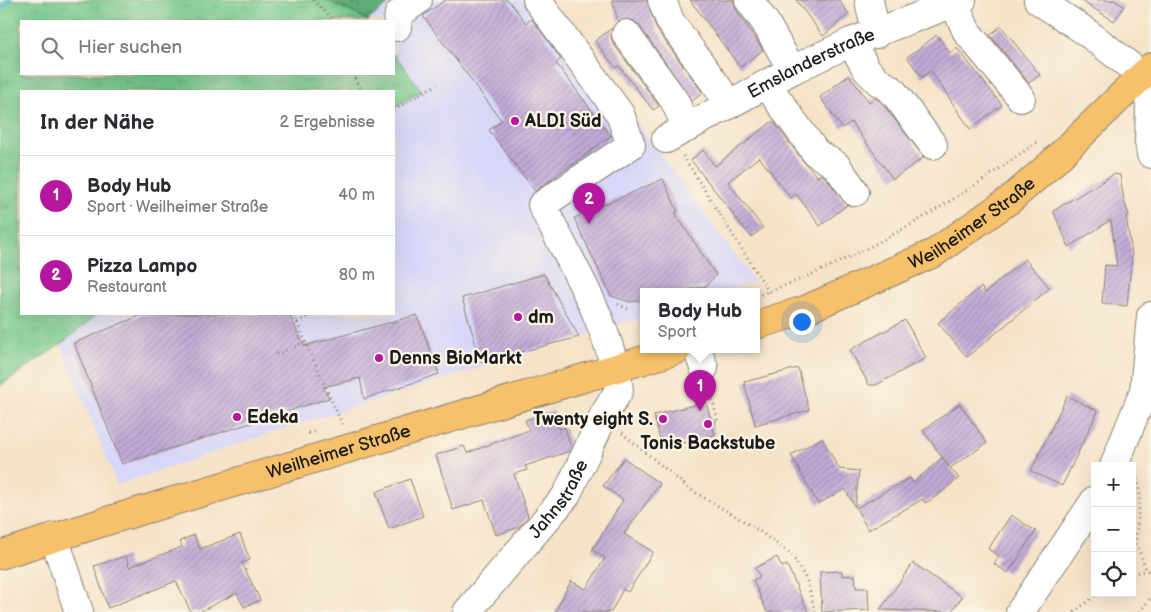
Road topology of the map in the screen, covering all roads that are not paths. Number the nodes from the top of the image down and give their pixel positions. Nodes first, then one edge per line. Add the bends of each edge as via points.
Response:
1 (418, 0) edge
2 (537, 0) edge
3 (662, 0) edge
4 (749, 0) edge
5 (868, 0) edge
6 (1041, 1) edge
7 (958, 2) edge
8 (397, 26) dead end
9 (626, 34) dead end
10 (864, 38) junction
11 (792, 70) junction
12 (1147, 72) edge
13 (767, 85) junction
14 (1021, 98) dead end
15 (730, 103) junction
16 (933, 145) dead end
17 (1151, 154) edge
18 (855, 192) dead end
19 (1151, 316) edge
20 (760, 324) edge
21 (667, 353) edge
22 (615, 369) junction
23 (1125, 462) edge
24 (1091, 506) edge
25 (54, 538) junction
26 (0, 555) edge
27 (78, 612) edge
28 (467, 612) edge
29 (1020, 612) edge

1 - 8 street via 399,14
2 - 22 street via 620,114 631,145 542,205 590,302 610,348
3 - 15 street via 670,21
4 - 11 street
5 - 10 street
6 - 12 street
7 - 10 street, Emslanderstraße
7 - 14 street via 968,32
9 - 15 street, Emslanderstraße via 674,100 676,134
10 - 11 street, Emslanderstraße
10 - 16 street via 867,70 892,90
11 - 13 street, Emslanderstraße
12 - 17 street
12 - 20 main road, Weilheimer Straße via 1011,199 934,253 805,310
13 - 15 street, Emslanderstraße
13 - 18 street via 816,153 836,165
19 - 23 street via 1144,391
21 - 22 main road, Weilheimer Straße
22 - 25 main road, Weilheimer Straße
22 - 28 street, Jahnstraße via 620,390 604,414 566,496
24 - 29 street
25 - 26 main road, Weilheimer Straße
25 - 27 street

